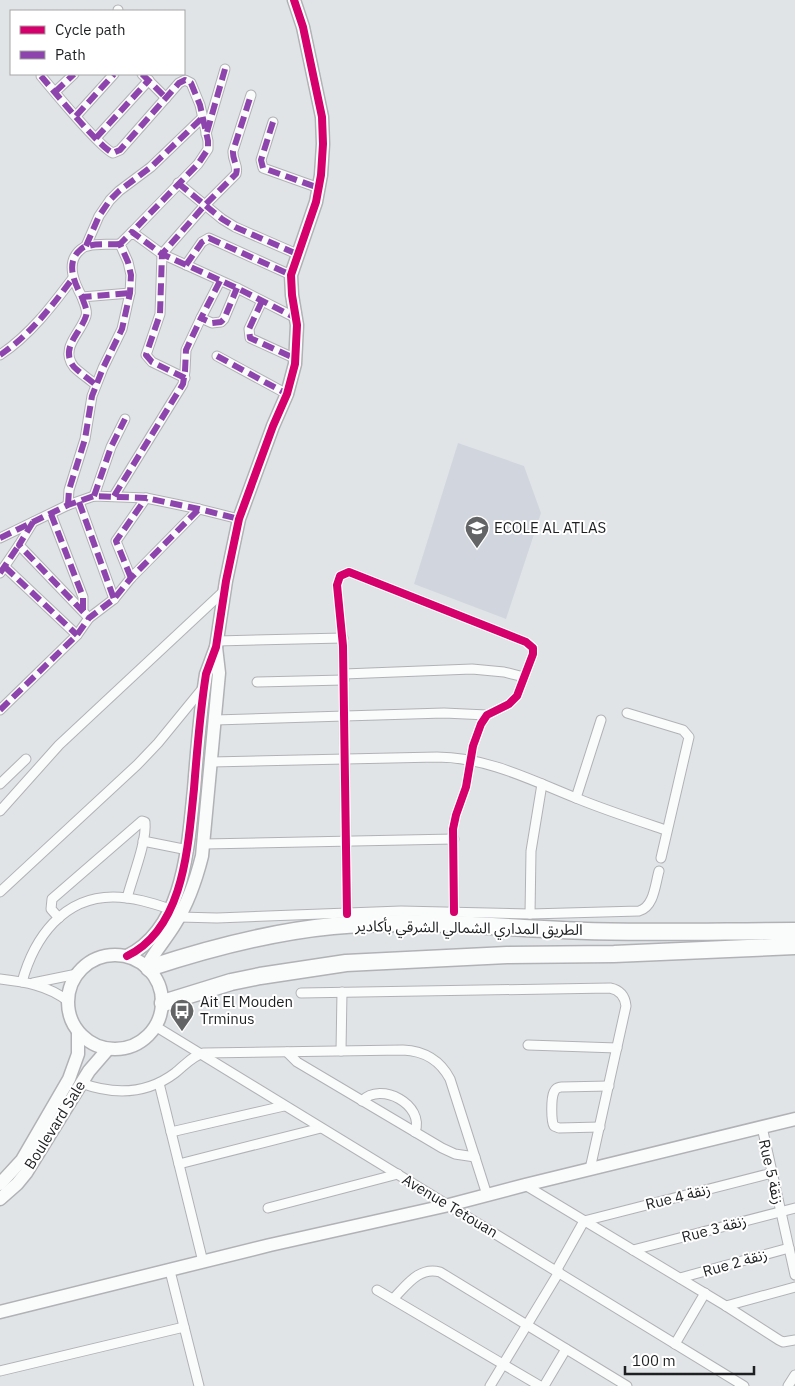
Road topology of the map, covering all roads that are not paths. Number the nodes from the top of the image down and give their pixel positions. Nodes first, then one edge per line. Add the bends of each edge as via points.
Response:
1 (294, 0) edge
2 (225, 69) dead end
3 (73, 75) edge
4 (113, 75) edge
5 (41, 76) dead end
6 (145, 77) edge
7 (56, 92) junction
8 (250, 94) dead end
9 (166, 98) junction
10 (76, 116) junction
11 (202, 118) junction
12 (273, 122) dead end
13 (206, 134) junction
14 (96, 138) junction
15 (178, 182) junction
16 (319, 188) junction
17 (205, 205) junction
18 (132, 232) junction
19 (120, 244) junction
20 (86, 246) junction
21 (162, 254) junction
22 (298, 254) junction
23 (186, 265) junction
24 (291, 275) junction
25 (74, 278) junction
26 (220, 281) junction
27 (237, 288) junction
28 (130, 293) junction
29 (82, 297) junction
30 (262, 302) junction
31 (202, 318) junction
32 (296, 318) junction
33 (0, 355) edge
34 (217, 356) dead end
35 (296, 359) junction
36 (185, 378) junction
37 (96, 385) junction
38 (287, 394) junction
39 (125, 419) dead end
40 (94, 496) junction
41 (114, 496) junction
42 (146, 498) junction
43 (79, 502) junction
44 (68, 505) junction
45 (199, 508) junction
46 (51, 514) junction
47 (239, 519) junction
48 (33, 522) junction
49 (0, 538) edge
50 (19, 545) junction
51 (2, 570) edge
52 (131, 578) junction
53 (224, 591) junction
54 (114, 599) junction
55 (83, 610) junction
56 (90, 618) junction
57 (77, 634) junction
58 (343, 638) junction
59 (217, 644) junction
60 (212, 673) junction
61 (344, 677) junction
62 (524, 677) junction
63 (257, 682) dead end
64 (204, 688) junction
65 (0, 710) edge
66 (627, 713) dead end
67 (487, 715) junction
68 (344, 716) junction
69 (215, 720) junction
70 (602, 720) dead end
71 (26, 759) dead end
72 (344, 760) junction
73 (469, 760) junction
74 (211, 762) junction
75 (0, 784) edge
76 (542, 784) junction
77 (576, 798) junction
78 (0, 811) edge
79 (666, 830) junction
80 (454, 839) junction
81 (143, 841) junction
82 (345, 842) junction
83 (204, 844) junction
84 (188, 850) junction
85 (661, 858) dead end
86 (659, 871) dead end
87 (0, 892) edge
88 (127, 898) junction
89 (454, 912) junction
90 (174, 913) junction
91 (347, 914) junction
92 (530, 914) junction
93 (58, 918) junction
94 (795, 931) edge
95 (795, 946) edge
96 (127, 956) junction
97 (148, 967) junction
98 (77, 974) junction
99 (0, 979) edge
100 (26, 982) junction
101 (342, 992) junction
102 (301, 993) dead end
103 (68, 1000) junction
104 (162, 1003) junction
105 (155, 1026) junction
106 (78, 1032) junction
107 (528, 1045) dead end
108 (617, 1048) junction
109 (108, 1049) junction
110 (341, 1051) junction
111 (287, 1052) junction
112 (200, 1054) junction
113 (76, 1064) junction
114 (89, 1071) junction
115 (82, 1083) junction
116 (159, 1083) junction
117 (609, 1086) junction
118 (362, 1101) junction
119 (284, 1106) junction
120 (795, 1119) edge
121 (600, 1127) junction
122 (762, 1127) junction
123 (321, 1128) junction
124 (171, 1132) junction
125 (415, 1132) junction
126 (475, 1157) junction
127 (179, 1164) junction
128 (590, 1169) junction
129 (772, 1173) junction
130 (398, 1174) junction
131 (0, 1184) edge
132 (525, 1185) junction
133 (487, 1194) junction
134 (0, 1198) edge
135 (449, 1205) junction
136 (268, 1208) dead end
137 (795, 1208) edge
138 (780, 1211) junction
139 (584, 1221) junction
140 (789, 1248) junction
141 (633, 1250) junction
142 (203, 1262) junction
143 (170, 1271) junction
144 (558, 1272) junction
145 (795, 1276) edge
146 (680, 1278) junction
147 (795, 1287) edge
148 (377, 1290) dead end
149 (705, 1293) junction
150 (393, 1299) junction
151 (726, 1306) junction
152 (0, 1312) edge
153 (528, 1325) junction
154 (184, 1327) junction
155 (795, 1340) edge
156 (675, 1344) junction
157 (566, 1349) junction
158 (504, 1365) junction
159 (0, 1371) edge
160 (795, 1375) edge
161 (199, 1386) edge
162 (490, 1386) edge
163 (540, 1386) edge
164 (544, 1386) edge
165 (628, 1386) edge
166 (744, 1386) edge
167 (788, 1386) edge

1 - 16 street via 305,34 322,117
2 - 13 street
3 - 7 street
4 - 10 street
5 - 7 street
6 - 9 street
6 - 14 street
7 - 10 street
8 - 17 street via 233,151 237,172
9 - 11 street via 179,83 188,81 193,86
9 - 14 street via 116,152 108,151
10 - 14 street
11 - 13 street
11 - 20 street via 151,167 110,200
12 - 16 street via 261,160 263,168
13 - 15 street via 206,154
15 - 17 street
15 - 18 street
16 - 22 street via 310,225
17 - 21 street
17 - 22 street via 235,227
18 - 19 street
18 - 21 street
19 - 20 street
19 - 28 street via 131,275
20 - 25 street via 72,263
21 - 23 street
21 - 36 street via 160,314 146,355 152,362
22 - 24 street
23 - 24 street via 202,242 209,238
23 - 26 street
24 - 32 street
25 - 29 street
25 - 33 street via 23,337
26 - 27 street
26 - 31 street
27 - 30 street
27 - 31 street via 221,322 212,323
28 - 29 street
28 - 37 street via 122,330
29 - 37 street via 87,309 86,317 70,347 69,356 74,366
30 - 32 street
30 - 35 street via 250,329 250,338
31 - 36 street via 186,350
32 - 35 street
34 - 38 street
35 - 38 street
36 - 41 street
37 - 44 street
38 - 47 street
39 - 40 street via 110,446
40 - 41 street
40 - 43 street
41 - 42 street
42 - 45 street
42 - 52 street via 116,541
43 - 44 street
43 - 54 street
44 - 46 street
45 - 47 street
45 - 52 street
46 - 48 street
46 - 55 street via 83,597
47 - 53 street
48 - 49 street
48 - 50 street
50 - 51 street
50 - 55 street
51 - 57 street
52 - 54 street
53 - 59 street
53 - 78 street via 59,745
54 - 56 street
55 - 56 street
56 - 57 street
57 - 65 street
58 - 59 street
58 - 61 street
58 - 62 street via 337,582 340,576 349,572 529,644 533,654
59 - 60 street
60 - 64 street
60 - 69 street
61 - 62 street via 472,669
61 - 63 street
61 - 68 street
62 - 67 street via 515,700
64 - 84 street
64 - 87 street via 137,765
66 - 79 street via 688,734
67 - 68 street
67 - 73 street
68 - 69 street
68 - 72 street
69 - 74 street
70 - 77 street
71 - 75 street
72 - 73 street via 445,757
72 - 74 street
72 - 82 street
73 - 76 street
73 - 80 street via 466,787 454,823
74 - 83 street
76 - 77 street
76 - 92 street via 531,851
77 - 79 street
79 - 85 street
80 - 82 street
80 - 89 street
81 - 84 street
81 - 88 street
81 - 93 street via 146,826 142,821 52,899 51,909
82 - 83 street
82 - 91 street
83 - 90 street via 196,879
84 - 90 street
86 - 92 street via 650,904 642,910
88 - 90 street via 148,902
88 - 93 street via 94,899
89 - 91 street
89 - 92 street
90 - 91 street via 217,918
90 - 96 street via 142,947
90 - 97 street
93 - 100 street via 38,942 30,959
94 - 97 highway, الطريق المداري الشمالي الشرقي بأكادير via 588,931 359,924 258,937
95 - 104 highway, الطريق المداري الشمالي الشرقي بأكادير via 346,963 231,982
96 - 97 street
96 - 98 street via 104,956 84,966
97 - 104 street via 160,984
98 - 100 street
98 - 103 street
99 - 100 street
100 - 103 street
101 - 102 street
101 - 108 street via 614,989 623,996 626,1006
101 - 110 street
103 - 106 street via 70,1017
104 - 105 street
105 - 109 street via 135,1045
105 - 112 street, Avenue Tetouan
106 - 109 street via 92,1043
106 - 113 street
107 - 108 street
108 - 117 street
109 - 114 street, Boulevard Sale
110 - 111 street
110 - 126 street via 410,1051 433,1059 450,1079
111 - 112 street
111 - 118 street via 297,1062
112 - 116 street
112 - 119 street, Avenue Tetouan
113 - 114 street via 82,1064
113 - 131 street via 22,1160
114 - 115 street, Boulevard Sale
115 - 116 street via 120,1091 140,1090
115 - 134 street, Boulevard Sale via 26,1173
116 - 124 street
117 - 121 street
117 - 121 street via 561,1087 553,1094 554,1126
118 - 125 street
118 - 125 street via 370,1095 392,1095 412,1108 417,1122
119 - 123 street, Avenue Tetouan
119 - 124 street
120 - 122 street
121 - 128 street
122 - 128 street
122 - 129 street, Rue 5 زنقة
123 - 127 street
123 - 130 street, Avenue Tetouan
124 - 127 street
125 - 126 street via 448,1151
126 - 133 street
127 - 142 street
128 - 132 street
129 - 138 street, Rue 5 زنقة
129 - 139 street, Rue 4 زنقة
130 - 135 street, Avenue Tetouan
130 - 136 street
132 - 133 street
132 - 139 street
133 - 135 street
135 - 142 street
135 - 144 street, Avenue Tetouan
137 - 138 street, Rue 3 زنقة
138 - 140 street, Rue 5 زنقة
138 - 141 street, Rue 3 زنقة
139 - 141 street
139 - 144 street
140 - 145 street, Rue 5 زنقة
140 - 146 street, Rue 2 زنقة
141 - 146 street
142 - 143 street
143 - 152 street
143 - 154 street
144 - 153 street
144 - 156 street, Avenue Tetouan
146 - 149 street
147 - 151 street
148 - 150 street
149 - 151 street
149 - 156 street
150 - 153 street via 419,1274 435,1270
150 - 158 street
151 - 155 street via 783,1342
153 - 157 street
153 - 158 street
154 - 159 street
154 - 161 street
156 - 166 street, Avenue Tetouan
157 - 164 street
157 - 165 street
158 - 162 street
158 - 163 street
160 - 167 street

